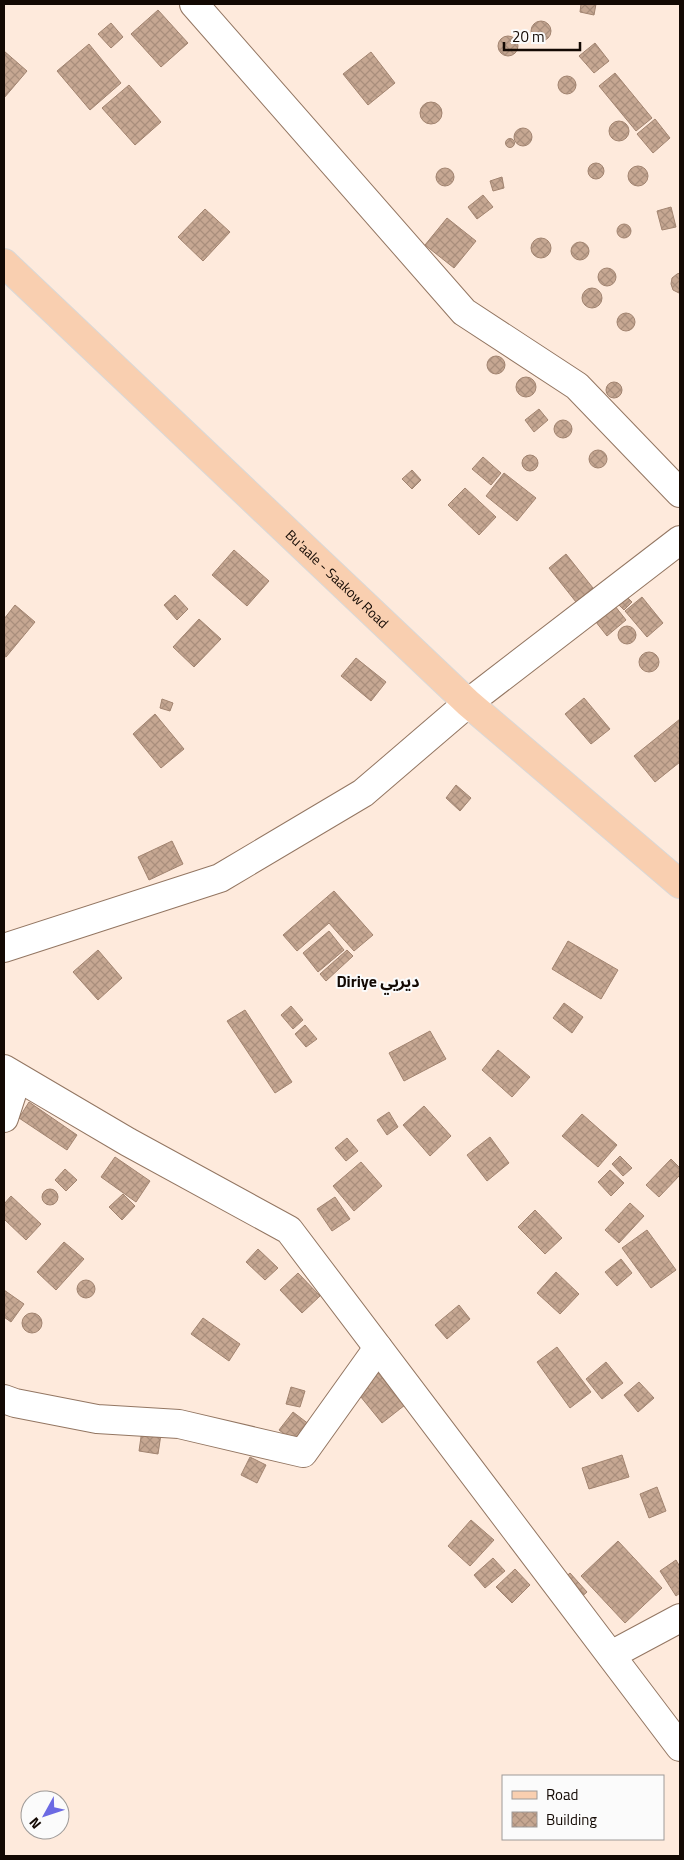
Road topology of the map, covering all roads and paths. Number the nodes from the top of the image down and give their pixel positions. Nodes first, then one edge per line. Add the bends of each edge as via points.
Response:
1 (194, 4) edge
2 (4, 263) edge
3 (680, 493) edge
4 (680, 540) edge
5 (468, 703) junction
6 (680, 884) edge
7 (4, 948) edge
8 (11, 1073) edge
9 (4, 1118) edge
10 (378, 1348) junction
11 (4, 1399) edge
12 (680, 1618) edge
13 (611, 1655) junction
14 (680, 1747) edge

1 - 3 street via 464,312 577,386
2 - 5 main road, Bu'aale - Saakow Road
4 - 5 street
5 - 6 main road, Bu'aale - Saakow Road
5 - 7 street via 363,793 220,878
8 - 9 street
8 - 10 street via 128,1142 289,1230
10 - 11 street via 303,1453 179,1424 97,1419
10 - 13 street
12 - 13 street
13 - 14 street

